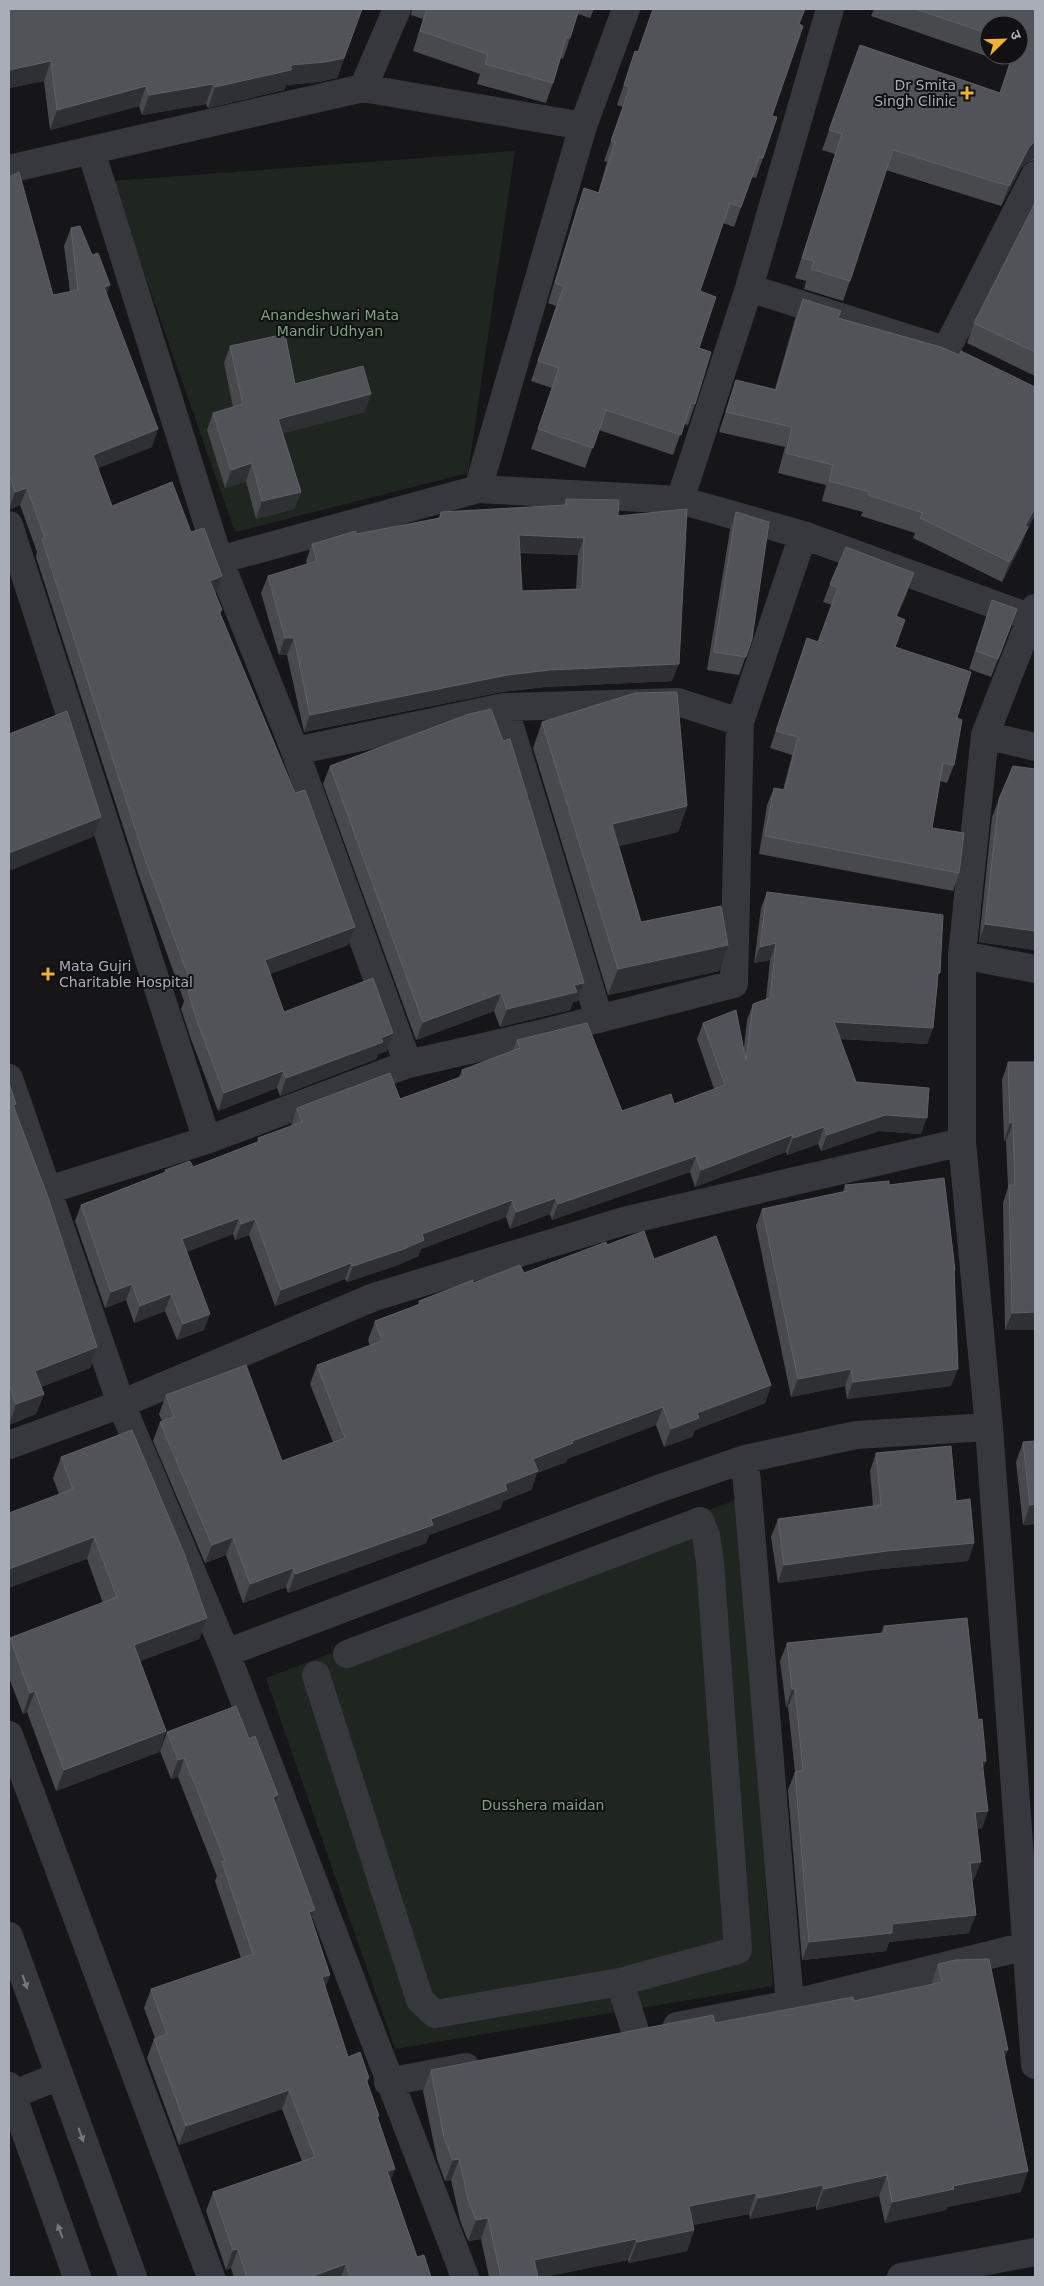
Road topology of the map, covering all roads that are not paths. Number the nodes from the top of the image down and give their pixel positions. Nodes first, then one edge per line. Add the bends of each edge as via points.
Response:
1 (397, 9) edge
2 (626, 9) edge
3 (830, 9) edge
4 (363, 88) junction
5 (584, 126) junction
6 (91, 151) junction
7 (9, 169) edge
8 (1035, 175) edge
9 (750, 288) junction
10 (478, 490) junction
11 (680, 500) junction
12 (9, 526) edge
13 (803, 535) junction
14 (220, 560) junction
15 (1033, 613) edge
16 (504, 707) junction
17 (740, 722) junction
18 (985, 735) junction
19 (1035, 747) edge
20 (295, 751) junction
21 (962, 955) junction
22 (1035, 969) edge
23 (599, 1018) junction
24 (408, 1064) junction
25 (9, 1078) edge
26 (207, 1140) junction
27 (962, 1142) junction
28 (48, 1190) junction
29 (121, 1404) junction
30 (989, 1427) junction
31 (9, 1445) edge
32 (745, 1459) junction
33 (226, 1653) junction
34 (347, 1654) dead end
35 (316, 1675) dead end
36 (9, 1735) edge
37 (9, 1936) edge
38 (1031, 1946) edge
39 (620, 1982) junction
40 (790, 2004) junction
41 (636, 2034) junction
42 (607, 2039) edge
43 (493, 2062) edge
44 (1035, 2065) edge
45 (59, 2076) junction
46 (388, 2082) junction
47 (10, 2091) edge
48 (1035, 2252) edge
49 (77, 2277) edge
50 (133, 2277) edge
51 (211, 2277) edge
52 (465, 2277) edge
53 (901, 2277) edge

1 - 4 street
2 - 5 street
3 - 9 street
4 - 5 street
4 - 6 street
5 - 10 street
6 - 7 street
6 - 14 street
8 - 9 street via 955,354
9 - 11 street
10 - 11 street
10 - 14 street
11 - 13 street
12 - 26 street
13 - 15 street
13 - 17 street
14 - 20 street
15 - 18 street
16 - 17 street via 678,702
16 - 20 street
16 - 23 street
17 - 23 street via 734,984
18 - 19 street
18 - 21 street
20 - 24 street
21 - 22 street
21 - 27 street
23 - 24 street
24 - 26 street
25 - 28 street
26 - 28 street
27 - 29 street via 624,1221 374,1297
27 - 30 street
28 - 29 street
29 - 31 street
29 - 33 street
30 - 32 street via 856,1435
30 - 38 street
32 - 33 street
32 - 40 street
33 - 46 street
34 - 39 street via 700,1521 706,1535 710,1562 738,1950
35 - 39 street via 420,2000 435,2014
36 - 51 street
37 -> 45 street
38 - 40 street
38 - 44 street
39 - 41 street
40 - 41 street
41 - 42 street
43 - 46 street
45 - 47 street
45 -> 50 street
46 - 52 street
49 -> 47 street
48 - 53 street

